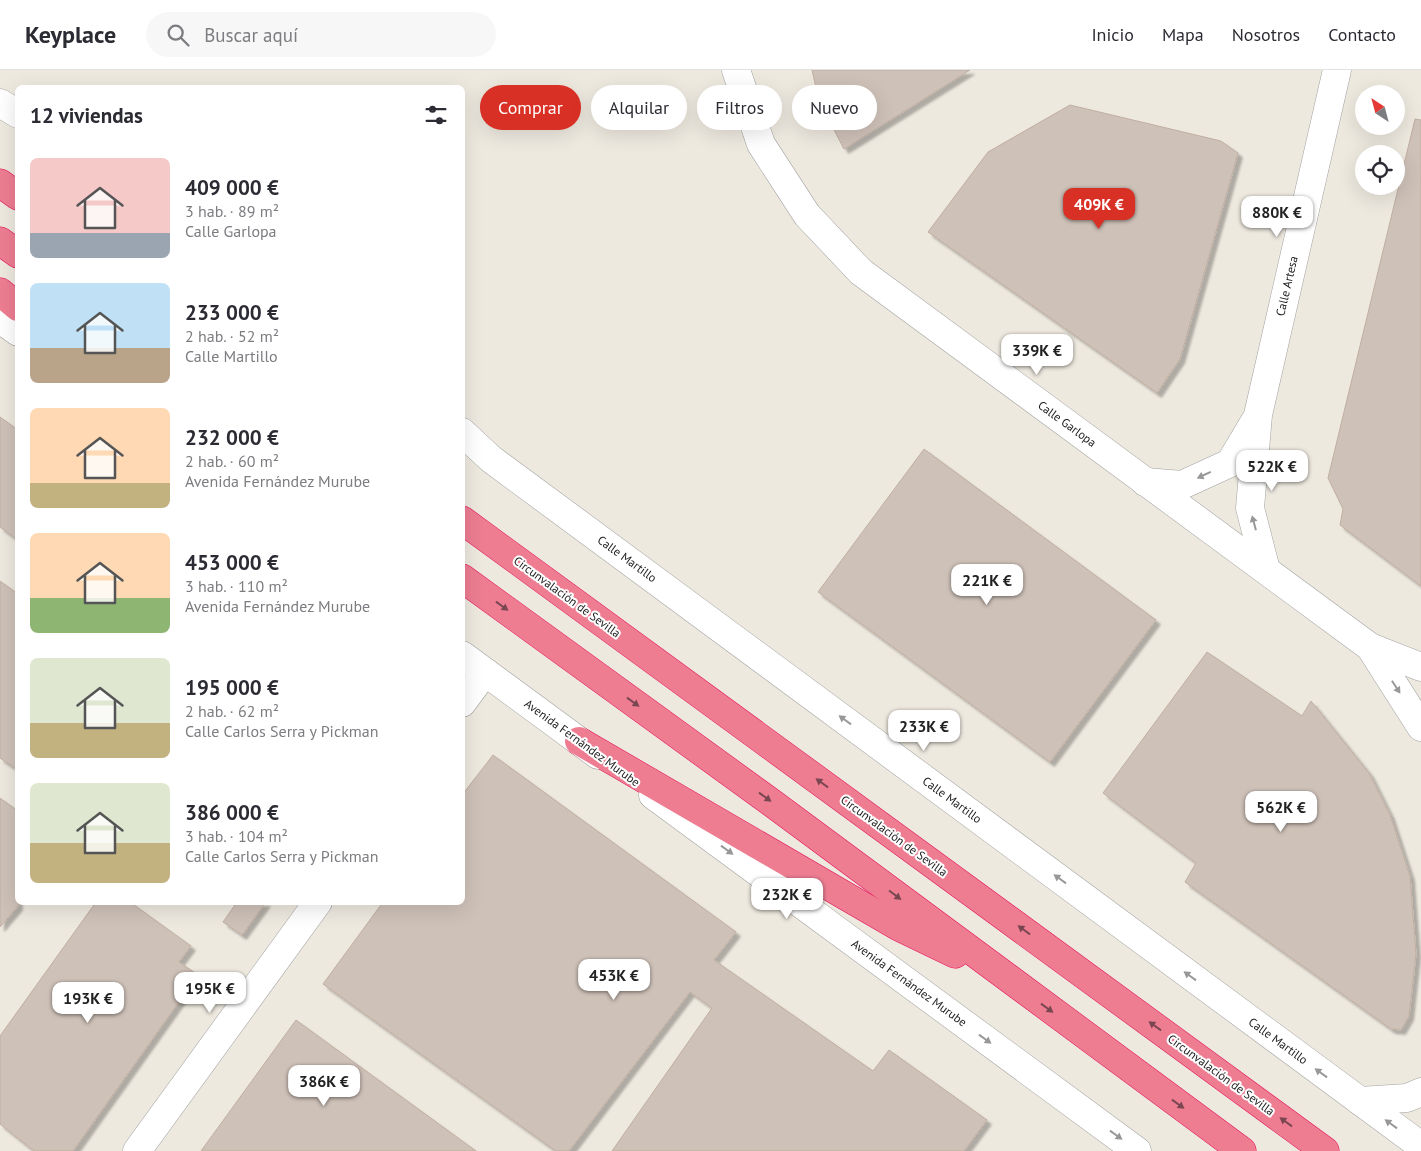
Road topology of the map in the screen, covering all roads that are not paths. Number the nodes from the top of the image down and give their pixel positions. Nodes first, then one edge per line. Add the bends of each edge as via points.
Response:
1 (736, 70) edge
2 (1337, 70) edge
3 (0, 103) edge
4 (15, 112) edge
5 (0, 183) edge
6 (15, 194) edge
7 (0, 241) edge
8 (15, 252) edge
9 (0, 292) edge
10 (15, 304) edge
11 (0, 319) edge
12 (15, 330) edge
13 (1258, 415) junction
14 (465, 435) edge
15 (1145, 482) junction
16 (465, 522) edge
17 (1266, 570) junction
18 (465, 580) edge
19 (1370, 648) junction
20 (465, 657) edge
21 (1421, 667) edge
22 (486, 672) junction
23 (465, 699) edge
24 (1421, 727) edge
25 (579, 741) junction
26 (316, 905) edge
27 (1008, 979) junction
28 (1421, 1092) edge
29 (1360, 1102) junction
30 (1421, 1146) edge
31 (137, 1151) edge
32 (1138, 1151) edge
33 (1242, 1151) edge
34 (1325, 1151) edge

1 - 15 street, Calle Garlopa via 761,144 807,215 861,272
2 - 13 street, Calle Artesa
3 - 4 street
5 - 6 highway
7 - 8 highway
9 - 10 highway
11 - 12 street
13 -> 15 street, Calle Artesa via 1230,463 1182,485
17 -> 13 street, Calle Artesa via 1250,508
29 -> 14 street, Calle Martillo via 491,459
15 - 17 street, Calle Garlopa
34 -> 16 highway, Circunvalación de Sevilla
17 - 19 street, Calle Garlopa
18 -> 27 highway
19 - 21 street, Calle Garlopa
19 -> 24 street, Calle Garlopa
20 - 22 street, Avenida Fernández Murube
22 - 23 street
22 - 25 street, Avenida Fernández Murube
25 - 27 highway via 899,927
25 -> 32 street, Avenida Fernández Murube
26 - 31 street
27 -> 33 highway
28 - 29 street via 1407,1098
30 -> 29 street, Calle Martillo

